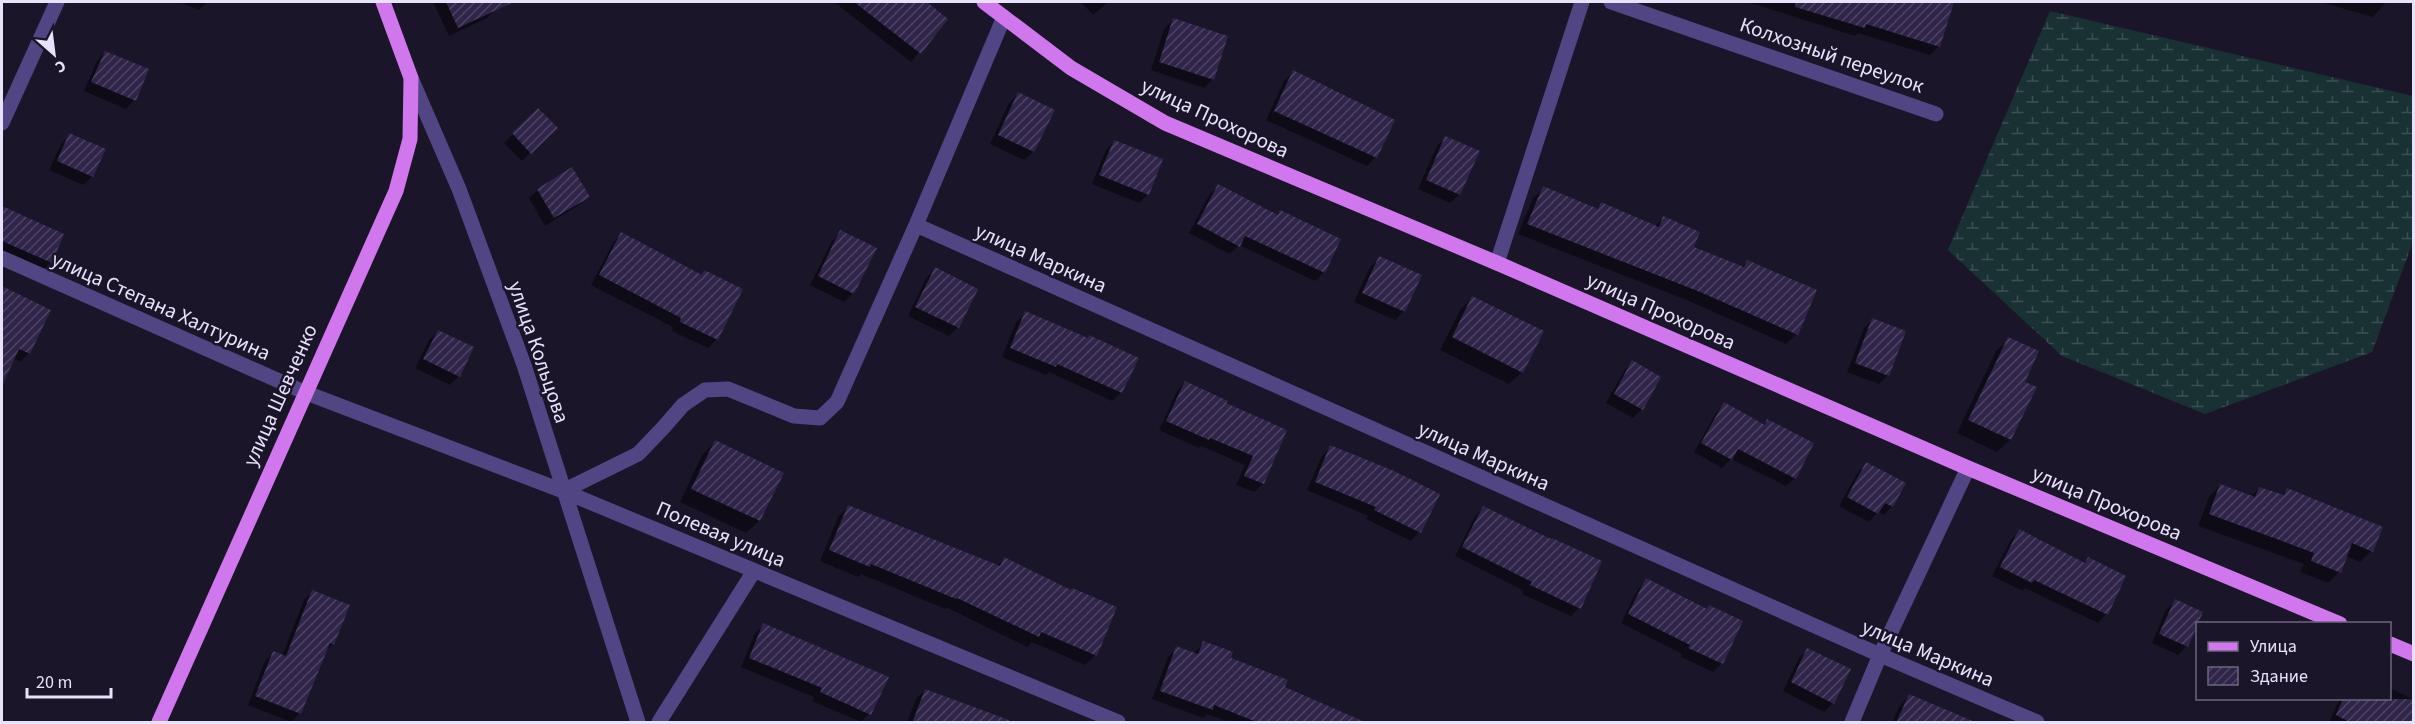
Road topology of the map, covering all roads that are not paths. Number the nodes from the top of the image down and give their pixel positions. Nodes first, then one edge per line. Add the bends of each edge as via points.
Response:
1 (57, 2) edge
2 (383, 2) edge
3 (984, 2) edge
4 (1582, 2) edge
5 (1611, 2) edge
6 (1004, 17) junction
7 (411, 78) junction
8 (1936, 114) dead end
9 (2, 123) edge
10 (916, 225) junction
11 (2, 258) edge
12 (1497, 262) junction
13 (304, 393) junction
14 (1968, 468) junction
15 (563, 491) junction
16 (754, 571) junction
17 (2335, 622) edge
18 (2391, 644) edge
19 (2414, 654) edge
20 (1880, 655) junction
21 (159, 723) edge
22 (638, 723) edge
23 (659, 723) edge
24 (1118, 723) edge
25 (1852, 723) edge
26 (2037, 723) edge

1 - 9 street
2 - 7 main road, улица Кольцова
3 - 6 main road, улица Прохорова
4 - 12 street
5 - 8 street, Колхозный переулок
6 - 10 street
6 - 12 main road, улица Прохорова via 1071,68 1165,123
7 - 13 main road, улица Шевченко via 410,140 396,191
7 - 15 street, улица Кольцова via 476,233 524,365
10 - 15 street via 837,402 820,418 794,417 728,389 705,390 682,405 638,454
10 - 20 street, улица Маркина
11 - 13 street, улица Степана Халтурина
12 - 14 main road, улица Прохорова
13 - 15 street, Полевая улица
13 - 21 main road, улица Шевченко
14 - 17 main road, улица Прохорова
14 - 20 street
15 - 16 street, Полевая улица
15 - 22 street, улица Кольцова
16 - 23 street
16 - 24 street, Полевая улица
18 - 19 main road
20 - 25 street
20 - 26 street, улица Маркина

